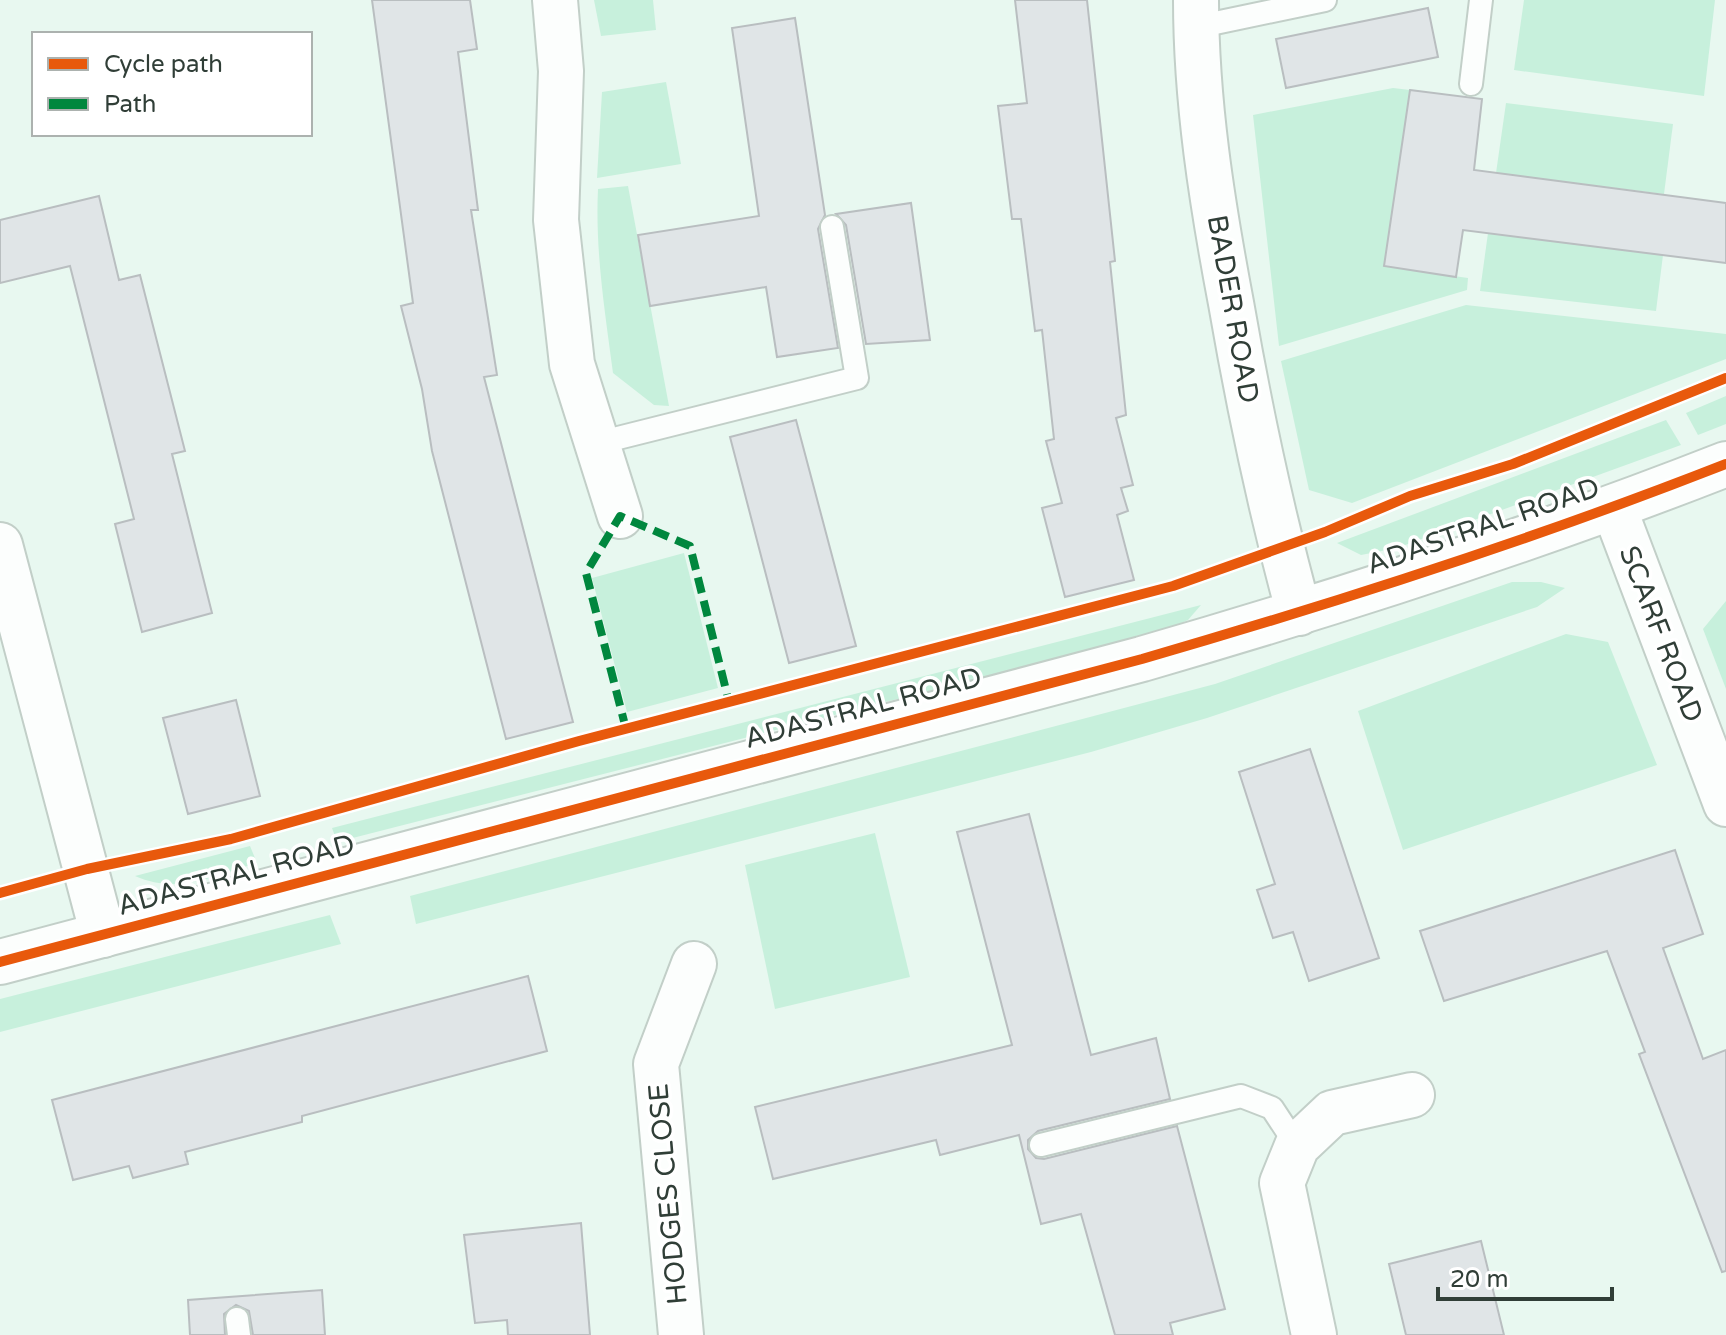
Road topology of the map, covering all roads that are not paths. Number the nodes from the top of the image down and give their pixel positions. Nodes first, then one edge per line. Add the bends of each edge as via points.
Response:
1 (555, 0) edge
2 (1325, 0) edge
3 (1481, 0) edge
4 (1196, 13) edge
5 (1471, 84) dead end
6 (832, 227) dead end
7 (598, 443) junction
8 (1726, 464) edge
9 (1614, 508) junction
10 (620, 516) dead end
11 (0, 545) edge
12 (1299, 613) junction
13 (1726, 804) edge
14 (103, 935) junction
15 (0, 962) edge
16 (694, 964) dead end
17 (1412, 1095) dead end
18 (1041, 1145) dead end
19 (1297, 1146) junction
20 (681, 1335) edge
21 (1314, 1335) edge

1 - 7 street via 561,71 556,220 572,364
2 - 4 lane
3 - 5 lane
4 - 12 street, BADER ROAD via 1204,138 1219,238
6 - 7 lane via 857,378
7 - 10 street
8 - 9 street, ADASTRAL ROAD
9 - 12 street, ADASTRAL ROAD
9 - 13 street, SCARF ROAD
11 - 14 street
12 - 14 street, ADASTRAL ROAD
14 - 15 street, ADASTRAL ROAD
16 - 20 street, HODGES CLOSE via 656,1064
17 - 19 street via 1332,1113
18 - 19 lane via 1241,1096 1272,1108
19 - 21 street via 1282,1183

